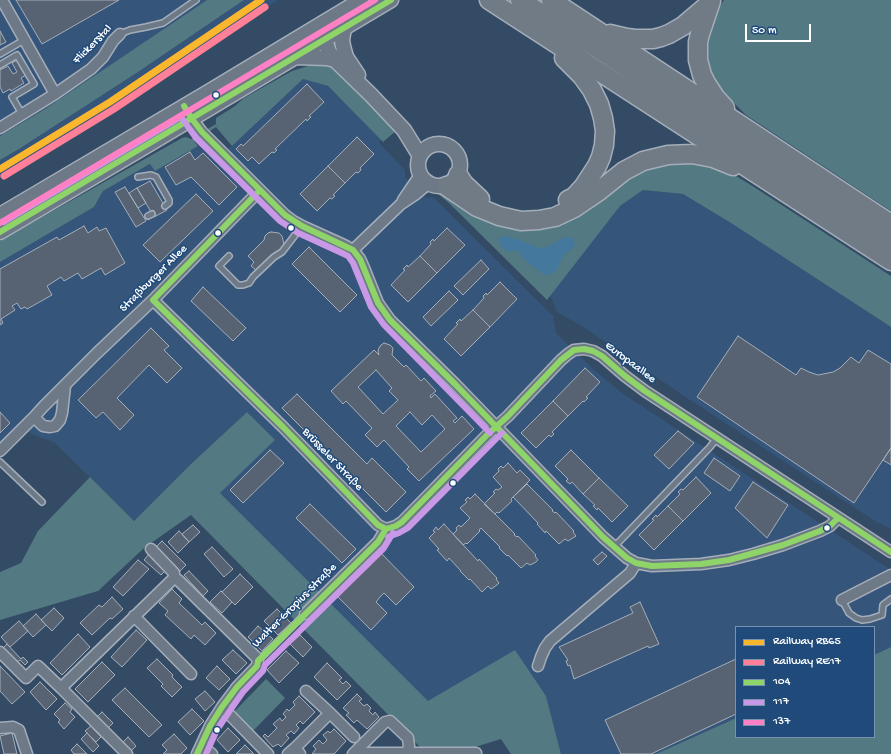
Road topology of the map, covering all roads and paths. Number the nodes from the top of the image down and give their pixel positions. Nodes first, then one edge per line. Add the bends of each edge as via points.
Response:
1 (196, 0) edge
2 (361, 0) edge
3 (391, 0) edge
4 (489, 0) edge
5 (520, 0) edge
6 (551, 0) edge
7 (712, 1) edge
8 (3, 7) edge
9 (328, 20) junction
10 (593, 27) junction
11 (344, 28) junction
12 (534, 30) junction
13 (120, 34) joint
14 (24, 40) junction
15 (325, 40) junction
16 (0, 54) edge
17 (296, 57) junction
18 (335, 60) junction
19 (0, 65) edge
20 (55, 94) junction
21 (371, 95) junction
22 (184, 106) junction
23 (22, 114) junction
24 (192, 119) junction
25 (742, 126) junction
26 (0, 128) edge
27 (424, 151) junction
28 (138, 177) dead end
29 (764, 178) junction
30 (438, 180) junction
31 (260, 190) junction
32 (165, 206) dead end
33 (0, 215) edge
34 (891, 224) edge
35 (302, 226) junction
36 (0, 232) edge
37 (891, 242) edge
38 (354, 250) junction
39 (229, 256) dead end
40 (891, 261) edge
41 (153, 300) junction
42 (65, 386) junction
43 (34, 417) junction
44 (496, 427) junction
45 (717, 438) junction
46 (0, 451) edge
47 (0, 462) edge
48 (42, 502) dead end
49 (838, 518) junction
50 (386, 528) junction
51 (614, 547) junction
52 (151, 549) dead end
53 (891, 552) edge
54 (636, 563) junction
55 (891, 574) edge
56 (174, 578) junction
57 (891, 599) edge
58 (842, 600) joint
59 (305, 614) joint
60 (134, 616) junction
61 (0, 652) edge
62 (258, 661) junction
63 (538, 666) dead end
64 (192, 674) dead end
65 (61, 688) junction
66 (306, 691) dead end
67 (222, 707) junction
68 (330, 713) junction
69 (0, 728) edge
70 (354, 737) dead end
71 (199, 750) edge
72 (294, 752) edge
73 (476, 753) dead end
74 (28, 754) edge
75 (127, 754) edge
76 (212, 754) edge
77 (268, 754) edge
78 (353, 754) edge
79 (407, 754) edge

1 - 13 lane, Flickerstal via 163,23
2 - 9 main road
3 - 11 main road
4 - 12 highway
5 - 37 highway
6 - 10 highway
7 - 10 highway via 683,26 661,37 627,38
7 - 25 highway via 698,42 698,60 706,83
8 - 14 street
9 - 15 main road via 324,31
9 - 22 main road
10 - 25 highway
11 - 15 main road
11 - 21 main road via 342,40 346,56
12 - 29 highway
12 - 30 highway via 582,76 599,104 605,131 604,145 591,178 574,197 555,208 532,213 506,211 481,200 472,192
13 - 20 street, Flickerstal via 95,66
14 - 16 lane
14 - 20 street
15 - 17 main road
15 - 18 main road
17 - 18 main road
17 - 24 main road
18 - 21 main road
19 - 23 lane via 17,55 34,84 12,97
20 - 23 street, Flickerstal
21 - 27 main road
22 - 24 main road
22 - 33 main road
23 - 26 street, Flickerstal
24 - 31 street
24 - 36 main road
25 - 34 highway
27 - 30 main road via 418,162 418,169
27 - 30 main road via 436,144 443,144 455,151 458,157 460,169
28 - 32 lane via 156,177 170,200
29 - 30 highway via 713,158 692,154 668,155 643,161 624,170 574,208 555,217 521,221 499,216 478,207
29 - 40 highway
30 - 38 street via 401,204
31 - 35 street via 285,215
31 - 41 street, Straßburger Allee
35 - 38 street
35 - 39 lane via 282,252 249,283 238,285 218,266
38 - 44 street via 378,302 390,320
41 - 42 street, Straßburger Allee
41 - 50 street, Brüsseler Straße via 283,427 378,525
42 - 43 street, Straßburger Allee
42 - 43 street via 62,414 55,426 44,426
43 - 46 street, Straßburger Allee
44 - 45 street, Europaallee via 561,360 574,350 584,349 602,356 645,391
44 - 50 street via 402,522
44 - 51 street
45 - 49 street, Europaallee
45 - 51 lane
47 - 48 lane
49 - 53 street, Europaallee
49 - 54 street via 820,532 753,554 701,564 648,566
50 - 59 street, Walter-Gropius-Straße via 378,542
51 - 54 street
52 - 56 street via 174,573
54 - 63 street via 630,573 550,641
55 - 58 street
56 - 60 street
56 - 62 street
57 - 58 lane via 883,605 882,615 870,620 856,618 849,613
59 - 62 lane, Walter-Gropius-Straße
60 - 64 street
60 - 65 street
61 - 65 street via 26,678 38,666
62 - 67 street, Walter-Gropius-Straße via 257,666
65 - 75 street
66 - 68 street
67 - 71 street, Walter-Gropius-Straße
67 - 77 street
68 - 70 street
68 - 72 street
69 - 74 street via 13,727 19,730
71 - 76 street, Walter-Gropius-Straße
73 - 79 street
78 - 79 street
78 - 79 street via 385,722 390,721 408,738

